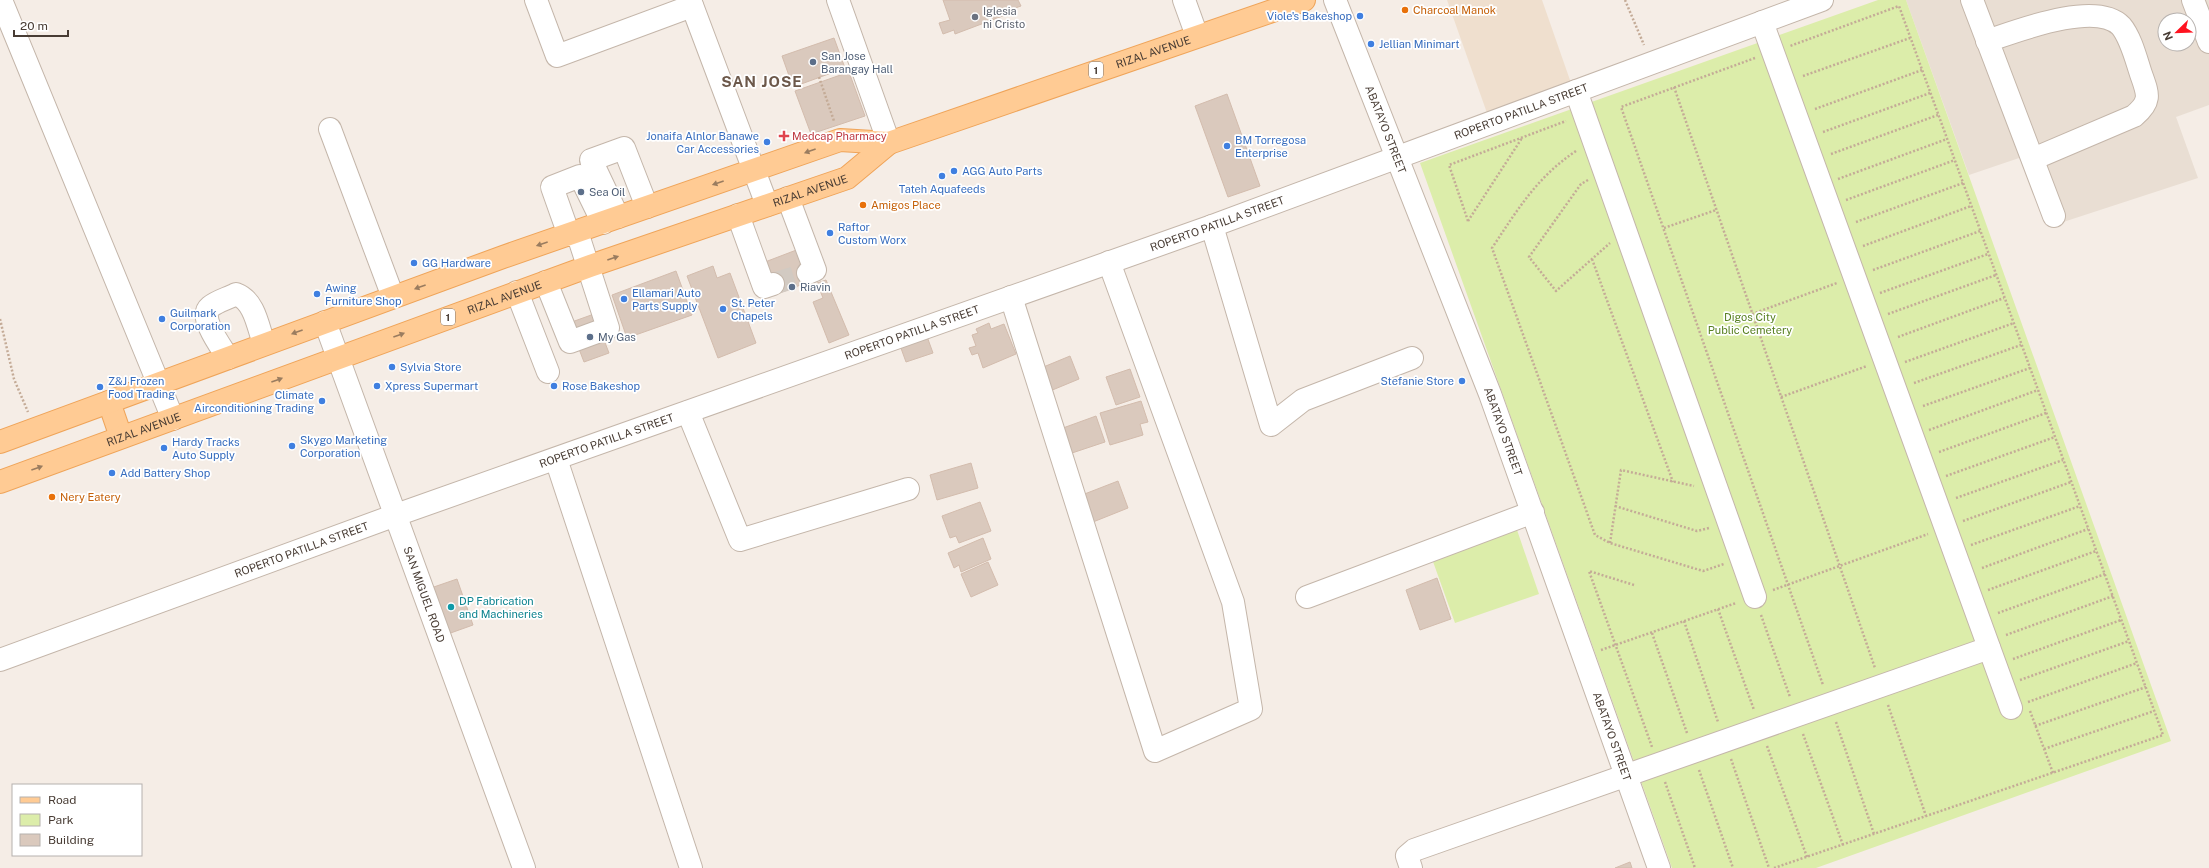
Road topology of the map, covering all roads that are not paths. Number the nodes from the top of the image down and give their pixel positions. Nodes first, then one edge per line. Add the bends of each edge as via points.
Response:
1 (2, 0) edge
2 (536, 0) edge
3 (838, 0) edge
4 (1184, 0) edge
5 (1304, 0) edge
6 (1335, 0) edge
7 (1822, 0) edge
8 (1972, 0) edge
9 (2193, 0) edge
10 (691, 3) edge
11 (1762, 22) junction
12 (1197, 36) junction
13 (1987, 41) junction
14 (2209, 42) edge
15 (1576, 92) junction
16 (330, 129) dead end
17 (889, 143) junction
18 (1398, 157) junction
19 (2033, 159) junction
20 (755, 170) junction
21 (788, 198) junction
22 (767, 205) junction
23 (647, 207) junction
24 (738, 215) junction
25 (2054, 216) dead end
26 (611, 220) junction
27 (1212, 226) junction
28 (573, 233) junction
29 (1109, 262) junction
30 (590, 266) junction
31 (808, 273) dead end
32 (546, 282) junction
33 (773, 284) dead end
34 (517, 292) junction
35 (393, 297) junction
36 (1011, 297) junction
37 (325, 322) junction
38 (264, 344) junction
39 (338, 357) junction
40 (228, 358) junction
41 (1412, 358) dead end
42 (548, 372) dead end
43 (159, 384) junction
44 (108, 402) junction
45 (688, 412) junction
46 (173, 419) junction
47 (122, 438) junction
48 (0, 442) edge
49 (556, 458) junction
50 (0, 482) edge
51 (908, 489) dead end
52 (1533, 512) junction
53 (396, 515) junction
54 (1307, 597) dead end
55 (1755, 597) road end
56 (1991, 652) junction
57 (0, 660) edge
58 (2019, 705) road end
59 (1626, 776) junction
60 (524, 868) edge
61 (691, 868) edge
62 (1411, 868) edge
63 (1659, 868) edge

1 - 43 street
2 - 10 street via 557,56
3 - 17 street
4 - 12 street
5 - 12 main road, RIZAL AVENUE / 1
6 - 18 street, ABATAYO STREET
7 - 11 street, ROPERTO PATILLA STREET
8 - 13 street
9 - 14 street
10 - 20 street
11 - 15 street, ROPERTO PATILLA STREET
11 - 56 street
12 - 17 main road, RIZAL AVENUE / 1
13 - 19 street
13 - 19 street via 2056,19 2088,14 2116,21 2122,26 2132,48 2148,101 2142,108 2134,116
15 - 18 street, ROPERTO PATILLA STREET
15 - 55 street
16 - 35 street
17 -> 20 main road, RIZAL AVENUE / 1 via 840,140
17 - 21 main road, RIZAL AVENUE / 1 via 847,178
18 - 27 street, ROPERTO PATILLA STREET
18 - 52 street, ABATAYO STREET via 1473,348
19 - 25 street
20 - 22 street
20 -> 23 main road, RIZAL AVENUE / 1
21 - 22 main road, RIZAL AVENUE / 1
21 - 31 street via 815,270
22 - 24 main road, RIZAL AVENUE / 1
23 - 26 main road, RIZAL AVENUE / 1
23 - 26 street via 624,148 591,160
30 -> 24 main road, RIZAL AVENUE / 1
24 - 33 street via 764,287
26 - 28 main road, RIZAL AVENUE / 1
26 - 28 street via 580,176 552,187
27 - 29 street, ROPERTO PATILLA STREET
27 - 41 street via 1271,425 1303,400
28 - 30 street
28 -> 35 main road, RIZAL AVENUE / 1
29 - 36 street, ROPERTO PATILLA STREET
29 - 36 street via 1233,602 1251,709 1155,751
30 - 32 main road, RIZAL AVENUE / 1
30 - 32 street via 608,328 576,340 570,342
32 - 34 main road, RIZAL AVENUE / 1
39 -> 34 main road, RIZAL AVENUE / 1
34 - 42 street
35 - 37 main road, RIZAL AVENUE / 1
36 - 45 street, ROPERTO PATILLA STREET
37 -> 38 main road, RIZAL AVENUE / 1
37 - 39 street, SAN MIGUEL ROAD
38 - 40 main road, RIZAL AVENUE / 1
38 - 40 street via 252,309 247,301 236,294 210,307 207,312 208,325
46 -> 39 main road, RIZAL AVENUE / 1
39 - 53 street, SAN MIGUEL ROAD
40 - 43 main road, RIZAL AVENUE / 1
43 - 44 main road, RIZAL AVENUE / 1
43 - 46 street
44 - 47 main road
44 - 48 main road, RIZAL AVENUE / 1
45 - 49 street, ROPERTO PATILLA STREET
45 - 51 street via 740,540
46 - 47 main road, RIZAL AVENUE / 1
50 -> 47 main road, RIZAL AVENUE / 1
49 - 53 street, ROPERTO PATILLA STREET
49 - 61 street
52 - 54 street
52 - 59 street, ABATAYO STREET
53 - 57 street, ROPERTO PATILLA STREET
53 - 60 street, SAN MIGUEL ROAD
56 - 58 street via 2003,686
56 - 59 street via 1881,686
59 - 62 street via 1414,850 1407,856
59 - 63 street, ABATAYO STREET

